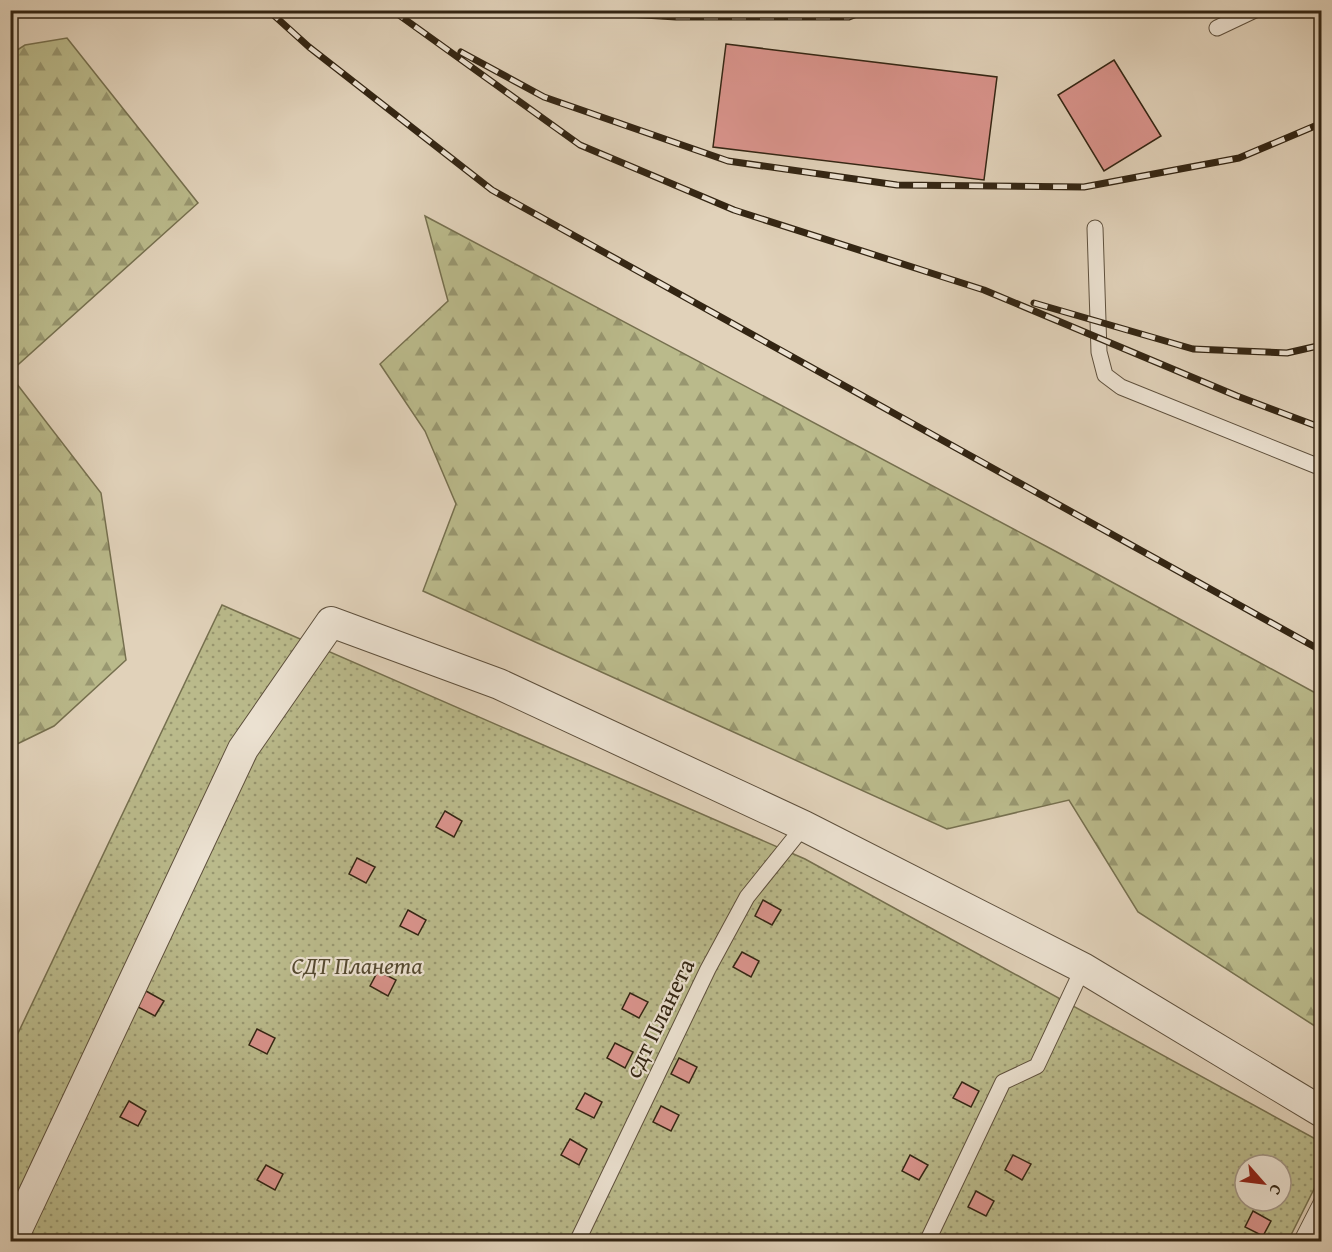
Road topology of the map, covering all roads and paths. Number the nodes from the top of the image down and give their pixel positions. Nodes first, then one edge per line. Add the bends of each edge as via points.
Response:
1 (1255, 10) edge
2 (1217, 28) dead end
3 (1095, 228) dead end
4 (1322, 468) edge
5 (804, 826) junction
6 (1083, 968) junction
7 (1322, 1112) edge
8 (1322, 1201) edge
9 (11, 1242) edge
10 (577, 1242) edge
11 (927, 1242) edge
12 (1301, 1242) edge

1 - 2 lane
3 - 4 lane via 1099,352 1105,375 1121,387
5 - 6 street
5 - 9 street via 499,684 331,622 243,749
5 - 10 lane, сдт Планета via 747,897 708,969
6 - 7 street
6 - 11 lane via 1036,1066 1003,1082
8 - 12 lane

